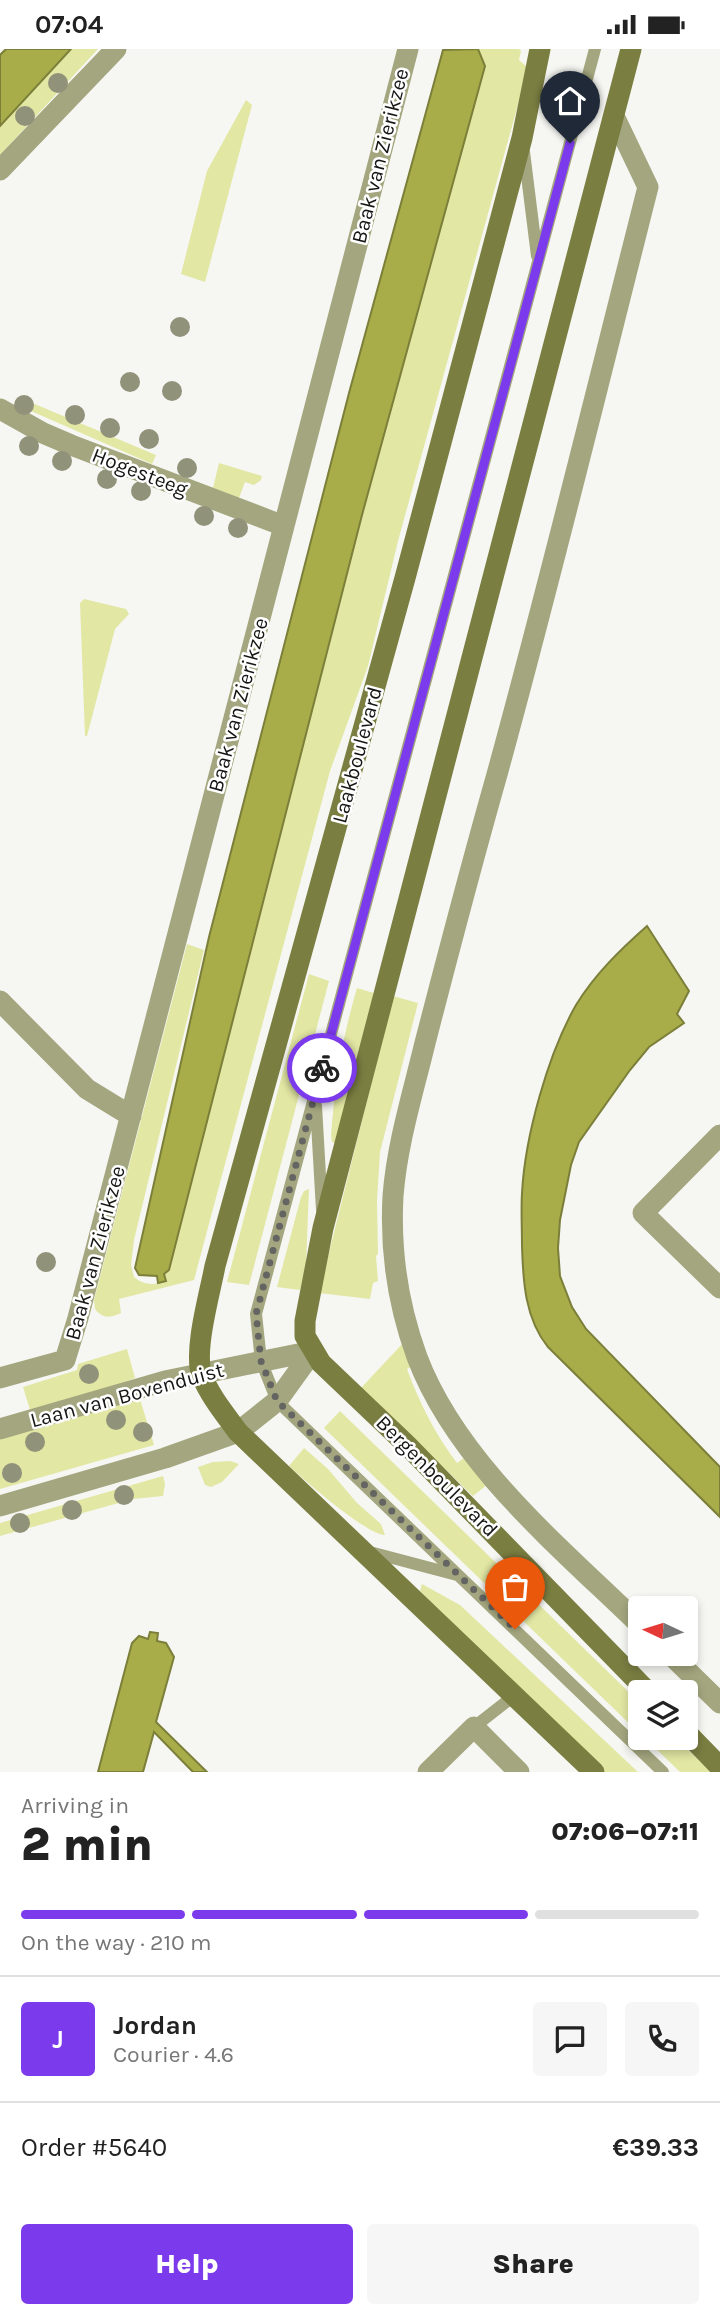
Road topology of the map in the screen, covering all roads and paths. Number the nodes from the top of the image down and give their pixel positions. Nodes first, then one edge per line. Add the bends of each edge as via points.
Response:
1 (116, 49) edge
2 (408, 49) edge
3 (540, 49) edge
4 (595, 49) edge
5 (631, 49) edge
6 (614, 116) junction
7 (522, 138) junction
8 (0, 170) edge
9 (538, 263) junction
10 (0, 409) edge
11 (284, 526) junction
12 (0, 1001) edge
13 (315, 1094) junction
14 (131, 1116) junction
15 (720, 1135) edge
16 (323, 1228) junction
17 (720, 1288) edge
18 (313, 1351) junction
19 (259, 1354) junction
20 (201, 1373) junction
21 (0, 1378) edge
22 (277, 1401) junction
23 (0, 1429) edge
24 (238, 1431) junction
25 (0, 1506) edge
26 (363, 1550) junction
27 (460, 1576) junction
28 (628, 1613) edge
29 (682, 1666) edge
30 (636, 1680) edge
31 (515, 1695) junction
32 (720, 1703) edge
33 (474, 1727) junction
34 (698, 1744) edge
35 (720, 1767) edge
36 (428, 1772) edge
37 (519, 1772) edge
38 (594, 1772) edge
39 (663, 1772) edge

1 - 8 street
2 - 11 street, Baak van Zierikzee
3 - 7 main road, Laakboulevard
4 - 9 lane, Laakboulevard
5 - 6 main road, Laakboulevard
6 - 16 main road, Laakboulevard
6 - 28 street, Bergenboulevard via 648,187 397,1157 392,1241 401,1300 418,1359 446,1416 478,1463
7 - 9 lane, Laakboulevard
7 - 20 main road, Laakboulevard via 215,1266 200,1347
9 - 13 lane, Laakboulevard
10 - 11 street, Hogesteeg via 71,445
11 - 14 street, Baak van Zierikzee
12 - 14 street via 87,1089
13 - 16 lane, Laakboulevard
13 - 19 lane, Laakboulevard via 256,1314
14 - 21 street, Baak van Zierikzee via 65,1360
15 - 17 street via 643,1213
16 - 18 main road, Laakboulevard via 304,1321
18 - 19 street, Laan van Bovenduist
18 - 22 street
18 - 30 main road, Bergenboulevard
19 - 20 street, Laan van Bovenduist
19 - 22 lane
20 - 23 street, Laan van Bovenduist
20 - 24 main road
22 - 24 street
22 - 27 lane
24 - 25 street via 165,1458
24 - 26 main road
26 - 27 lane
26 - 31 main road
27 - 39 lane
29 - 32 street
31 - 33 lane
31 - 38 main road
33 - 36 street
33 - 37 street
34 - 35 main road

